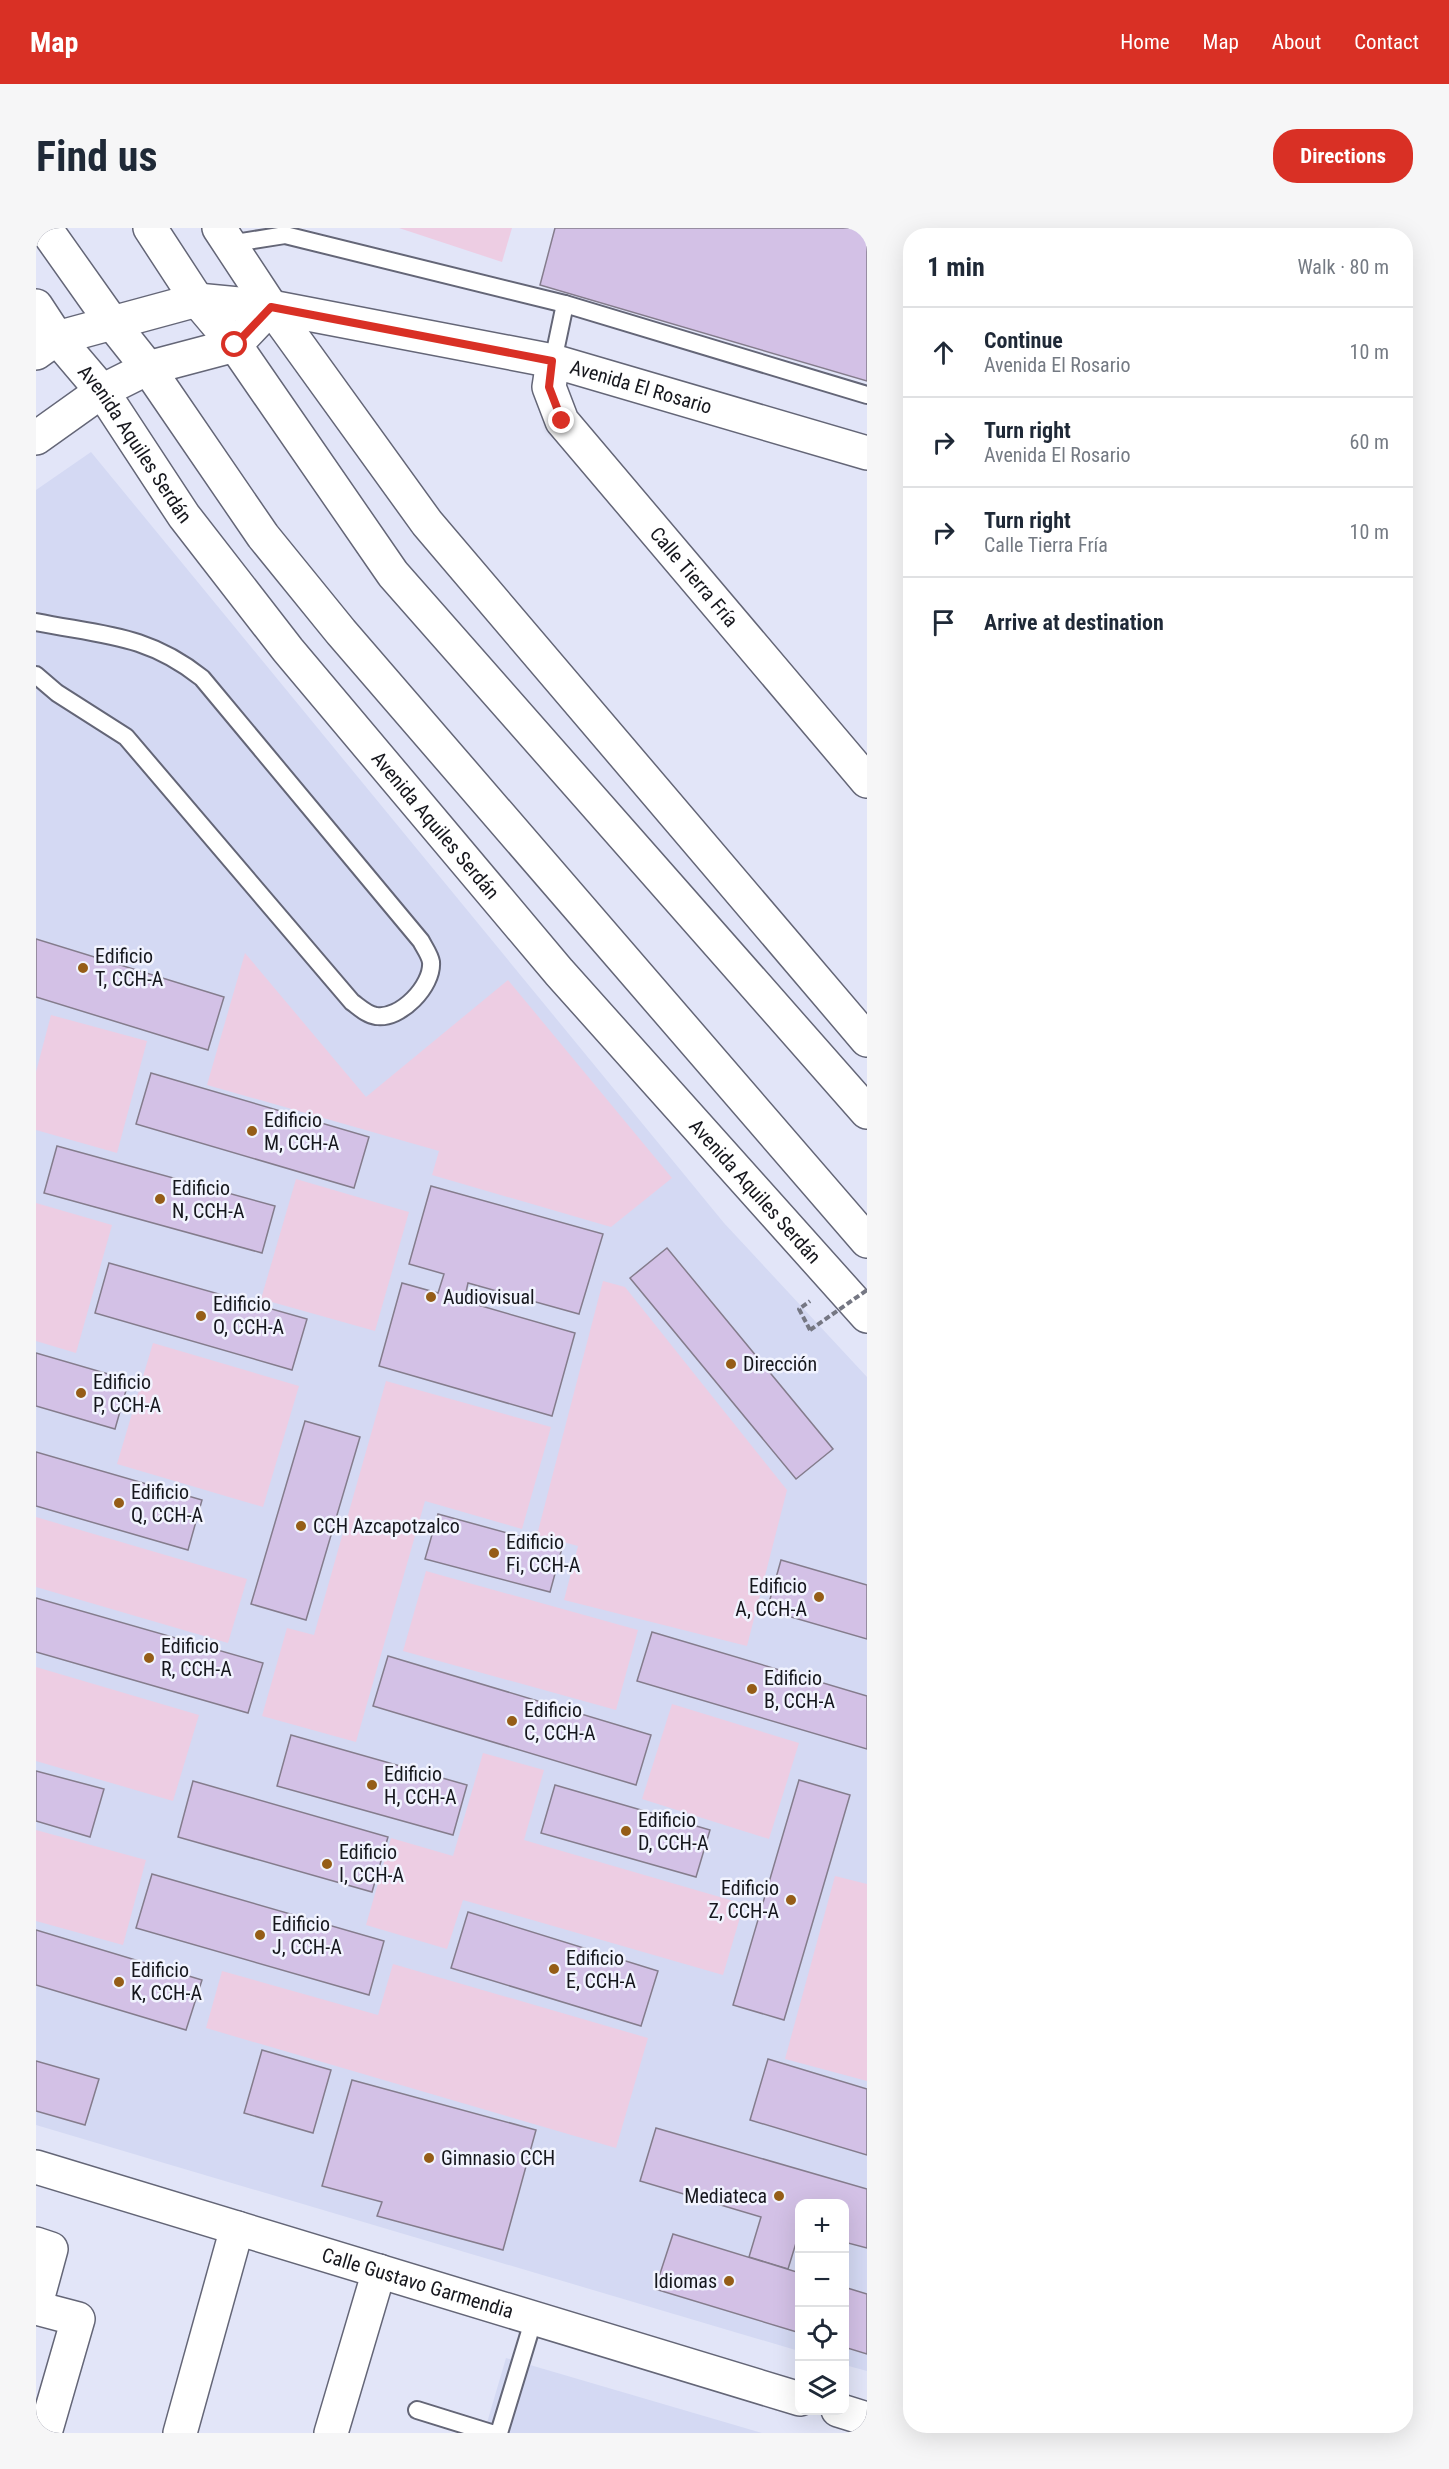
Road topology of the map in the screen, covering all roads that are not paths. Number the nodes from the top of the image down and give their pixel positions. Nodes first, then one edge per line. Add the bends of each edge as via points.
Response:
1 (45, 228) edge
2 (150, 228) edge
3 (224, 236) edge
4 (198, 300) junction
5 (566, 304) junction
6 (36, 306) edge
7 (271, 307) junction
8 (113, 324) junction
9 (235, 345) junction
10 (46, 346) edge
11 (552, 361) junction
12 (148, 368) junction
13 (102, 391) junction
14 (867, 395) edge
15 (36, 438) edge
16 (867, 453) edge
17 (36, 622) edge
18 (36, 675) edge
19 (867, 781) edge
20 (867, 1040) edge
21 (867, 1112) edge
22 (867, 1241) edge
23 (867, 1316) edge
24 (36, 2167) edge
25 (237, 2228) junction
26 (44, 2247) edge
27 (378, 2271) junction
28 (36, 2304) edge
29 (36, 2308) edge
30 (534, 2318) junction
31 (795, 2397) edge
32 (417, 2410) dead end
33 (849, 2413) edge
34 (867, 2419) edge
35 (51, 2431) edge
36 (180, 2433) edge
37 (331, 2433) edge
38 (490, 2433) edge
39 (499, 2433) edge

1 - 8 street
2 - 4 street
3 - 5 lane via 285,235
3 - 7 street
4 - 7 street, Avenida El Rosario
4 - 8 street
4 - 9 street
5 - 11 lane
5 - 14 lane
6 - 10 street, Avenida Aquiles Serdán
7 - 9 street
7 - 11 street, Avenida El Rosario
7 - 20 street via 427,523
8 - 10 street
8 - 12 street
9 - 12 street
9 - 21 street via 393,574
10 - 13 street, Avenida Aquiles Serdán
11 - 16 street, Avenida El Rosario
11 - 19 street, Calle Tierra Fría via 549,387 562,421
12 - 13 street
12 - 22 street via 263,536 334,623
13 - 15 street
13 - 23 street, Avenida Aquiles Serdán via 184,516 288,650 559,972
17 - 18 lane via 132,639 182,662 202,678 421,941 431,962 427,984 416,998 393,1013 377,1017 352,1002 126,737
24 - 25 street, Calle Gustavo Garmendia
25 - 27 street, Calle Gustavo Garmendia
25 - 36 street
26 - 28 street
27 - 30 street, Calle Gustavo Garmendia
27 - 37 street
29 - 35 street via 78,2319
30 - 31 street, Calle Gustavo Garmendia
30 - 39 lane
32 - 38 lane
33 - 34 street

